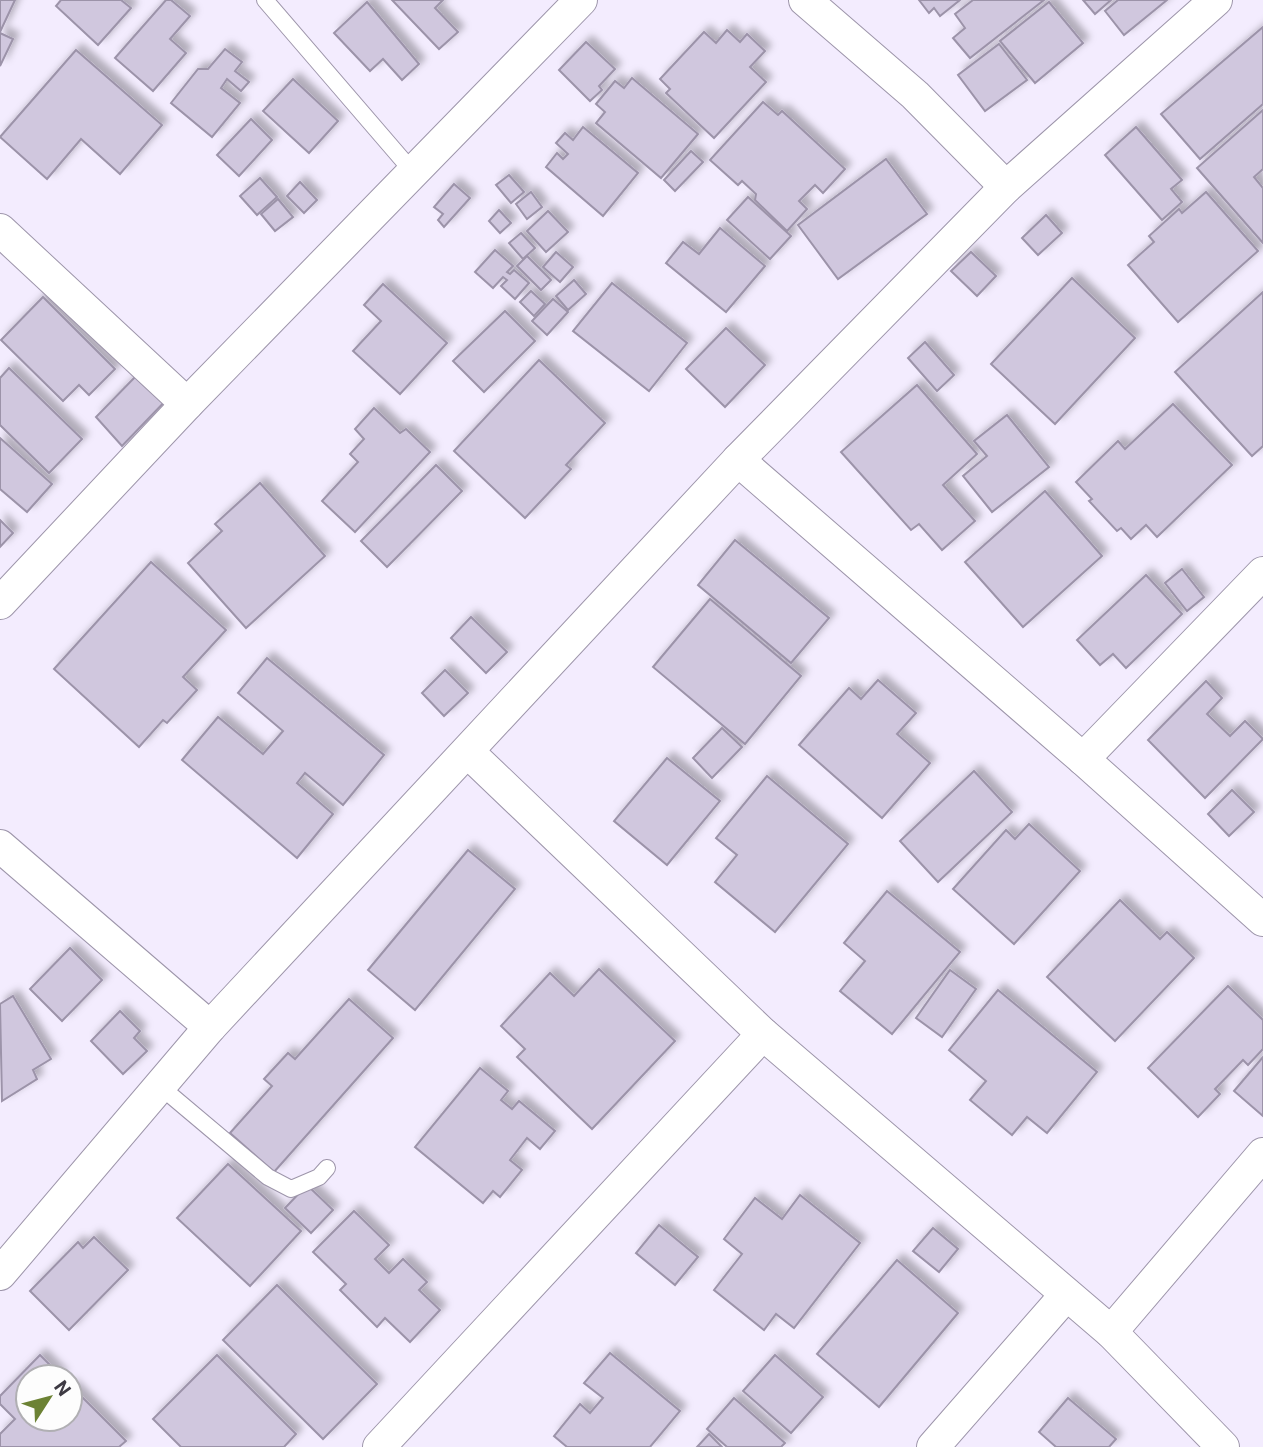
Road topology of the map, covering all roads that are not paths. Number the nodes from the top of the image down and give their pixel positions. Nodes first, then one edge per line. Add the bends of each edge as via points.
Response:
1 (265, 0) edge
2 (581, 0) edge
3 (805, 0) edge
4 (1216, 0) edge
5 (413, 172) junction
6 (1006, 187) junction
7 (0, 230) edge
8 (187, 404) junction
9 (738, 460) junction
10 (1263, 573) edge
11 (0, 603) edge
12 (468, 752) junction
13 (1083, 759) junction
14 (0, 846) edge
15 (1263, 920) edge
16 (210, 1027) junction
17 (763, 1034) junction
18 (161, 1087) junction
19 (1263, 1154) edge
20 (327, 1168) dead end
21 (0, 1274) edge
22 (1066, 1295) junction
23 (1111, 1332) junction
24 (379, 1447) edge
25 (933, 1447) edge
26 (1223, 1447) edge

1 - 5 lane
2 - 5 street
3 - 6 street via 915,95
4 - 6 street
5 - 8 street
6 - 9 street
7 - 8 street
8 - 11 street
9 - 12 street
9 - 13 street
10 - 13 street
12 - 16 street
12 - 17 street
13 - 15 street
14 - 16 street
16 - 18 street
17 - 22 street
17 - 24 street
18 - 20 lane via 268,1177 291,1189 319,1177
18 - 21 street
19 - 23 street
22 - 23 street
22 - 25 street
23 - 26 street

